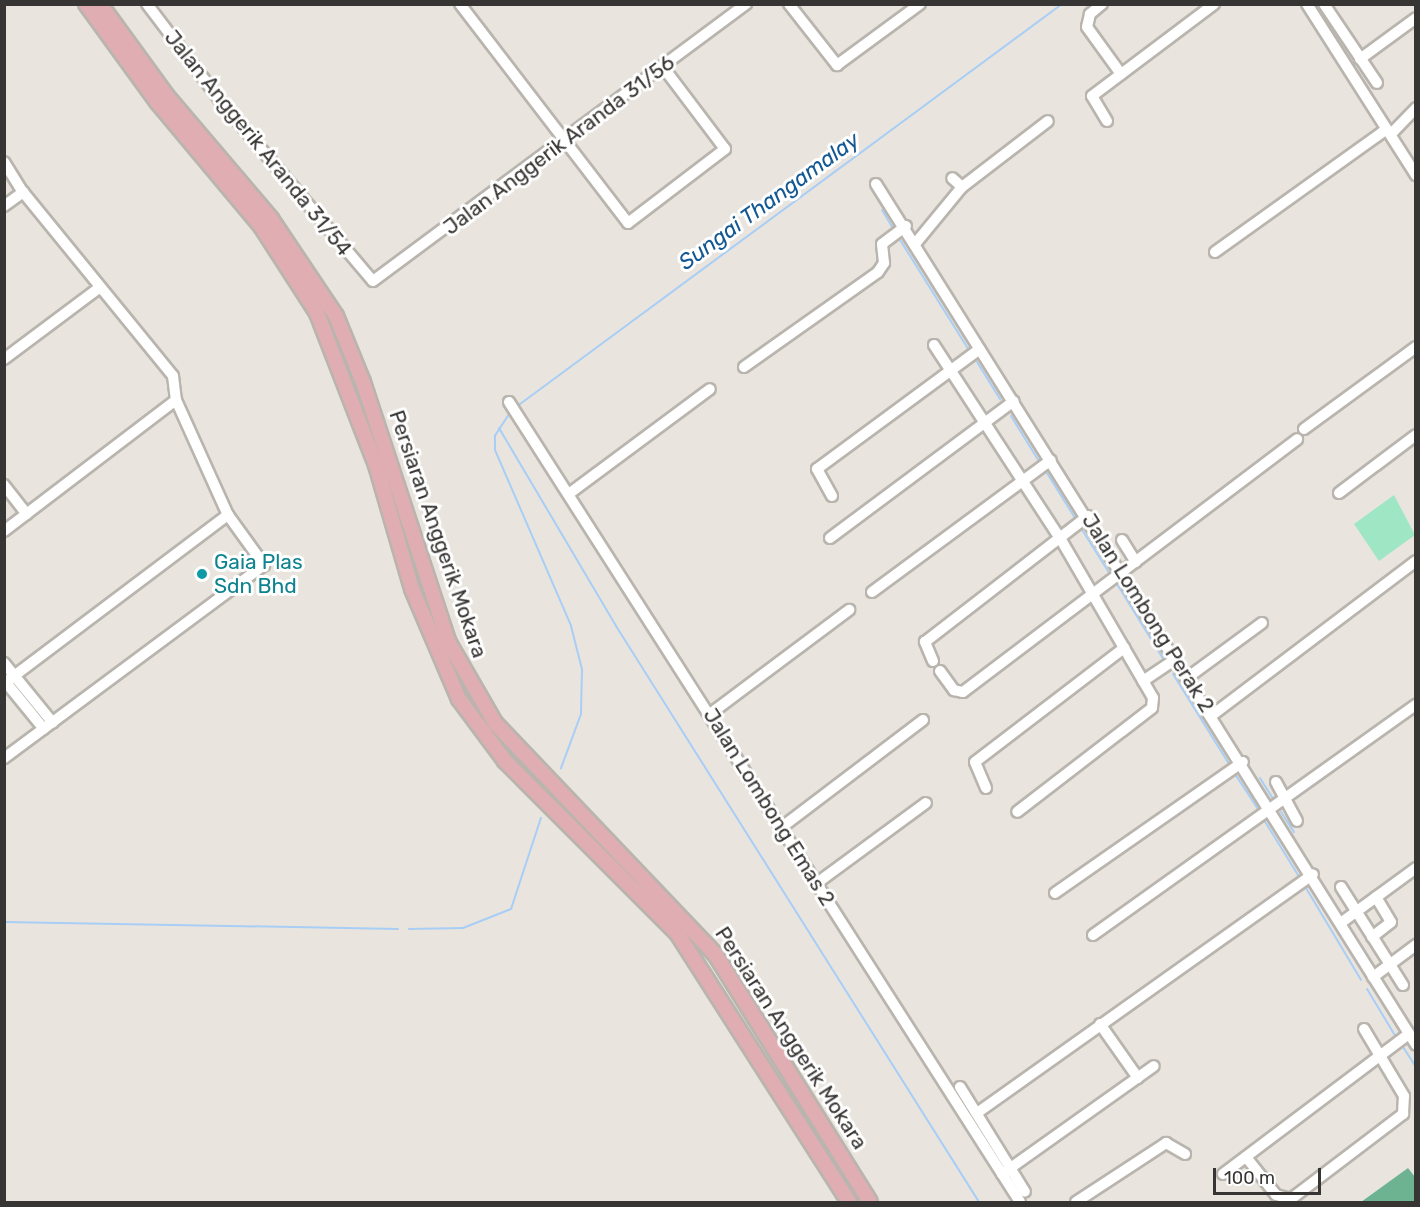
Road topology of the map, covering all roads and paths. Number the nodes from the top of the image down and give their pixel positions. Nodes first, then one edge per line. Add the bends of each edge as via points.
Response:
1 (86, 4) edge
2 (100, 4) edge
3 (147, 4) edge
4 (460, 4) edge
5 (746, 4) edge
6 (789, 4) edge
7 (920, 4) edge
8 (1102, 4) edge
9 (1214, 4) edge
10 (1325, 5) edge
11 (1310, 9) edge
12 (1416, 18) edge
13 (1360, 59) junction
14 (663, 67) junction
15 (1121, 74) junction
16 (1377, 83) dead end
17 (1416, 108) edge
18 (1048, 121) dead end
19 (1107, 121) dead end
20 (1389, 132) junction
21 (563, 142) junction
22 (4, 162) edge
23 (1416, 175) edge
24 (952, 178) dead end
25 (876, 184) dead end
26 (962, 187) junction
27 (23, 192) junction
28 (4, 206) edge
29 (900, 231) junction
30 (915, 244) junction
31 (1215, 252) dead end
32 (370, 280) joint
33 (99, 288) junction
34 (934, 345) dead end
35 (1416, 348) edge
36 (980, 349) junction
37 (4, 359) edge
38 (744, 367) dead end
39 (950, 371) junction
40 (711, 389) dead end
41 (176, 400) junction
42 (1014, 400) junction
43 (509, 402) dead end
44 (984, 423) junction
45 (1304, 429) dead end
46 (1416, 435) edge
47 (1297, 439) dead end
48 (1051, 460) junction
49 (1022, 481) junction
50 (4, 484) edge
51 (570, 493) junction
52 (1339, 493) dead end
53 (832, 496) dead end
54 (27, 514) junction
55 (228, 515) junction
56 (1088, 516) junction
57 (4, 531) edge
58 (830, 538) dead end
59 (1060, 538) junction
60 (1122, 540) dead end
61 (1416, 561) edge
62 (1136, 562) junction
63 (1121, 573) junction
64 (872, 592) dead end
65 (1092, 594) junction
66 (849, 609) dead end
67 (1263, 622) dead end
68 (1124, 648) junction
69 (1174, 660) junction
70 (4, 663) edge
71 (1186, 678) junction
72 (8, 679) edge
73 (1143, 681) junction
74 (1416, 705) edge
75 (710, 714) junction
76 (1211, 716) junction
77 (923, 720) dead end
78 (49, 726) junction
79 (6, 754) edge
80 (1243, 762) junction
81 (1276, 782) dead end
82 (986, 788) dead end
83 (1287, 800) junction
84 (926, 803) dead end
85 (1273, 809) junction
86 (1017, 812) dead end
87 (1297, 821) dead end
88 (782, 827) junction
89 (1416, 868) edge
90 (1312, 874) junction
91 (817, 883) junction
92 (1341, 887) dead end
93 (1055, 893) dead end
94 (1376, 897) junction
95 (1356, 912) junction
96 (1341, 922) junction
97 (1093, 935) dead end
98 (1372, 937) junction
99 (1416, 945) edge
100 (1390, 964) junction
101 (1373, 977) junction
102 (1403, 985) dead end
103 (1100, 1024) junction
104 (1364, 1029) dead end
105 (1409, 1034) junction
106 (1416, 1044) edge
107 (1380, 1055) junction
108 (1154, 1066) dead end
109 (1138, 1078) junction
110 (960, 1086) dead end
111 (977, 1113) junction
112 (1185, 1154) dead end
113 (1246, 1156) junction
114 (1006, 1171) junction
115 (1223, 1174) dead end
116 (1025, 1191) dead end
117 (849, 1203) edge
118 (870, 1203) edge
119 (1020, 1203) edge
120 (1076, 1203) edge

1 - 117 main road, Persiaran Anggerik Mokara via 158,104 261,226 316,313 376,465 412,589 459,699 505,761 677,933
2 - 118 main road, Persiaran Anggerik Mokara via 166,95 271,219 336,316 363,382 449,643 495,723 715,954
3 - 32 street, Jalan Anggerik Aranda 31/54
4 - 21 street
5 - 14 street, Jalan Anggerik Aranda 31/56
6 - 7 street via 837,65
8 - 15 street via 1090,14 1087,27
9 - 15 street
10 - 11 street
10 - 13 street
11 - 20 street
12 - 13 street
13 - 16 street
14 - 21 street, Jalan Anggerik Aranda 31/56
14 - 21 street via 725,149 635,221 623,220
15 - 19 street via 1092,96
17 - 20 street
18 - 26 street
20 - 23 street
20 - 31 street
21 - 32 street, Jalan Anggerik Aranda 31/56 via 398,266
22 - 27 street
24 - 26 street
25 - 29 street, Jalan Lombong Perak 2
26 - 30 street
27 - 28 street
27 - 33 street
29 - 30 street, Jalan Lombong Perak 2
29 - 38 street via 882,244 884,263 878,272
30 - 36 street, Jalan Lombong Perak 2
33 - 37 street
33 - 41 street via 173,376
34 - 39 street
35 - 45 street
36 - 39 street
36 - 42 street, Jalan Lombong Perak 2
39 - 44 street
39 - 53 street via 818,469
40 - 51 street
41 - 54 street
41 - 55 street
42 - 44 street
42 - 48 street, Jalan Lombong Perak 2
43 - 51 street, Jalan Lombong Emas 2
44 - 49 street
44 - 58 street
46 - 52 street
47 - 62 street
48 - 49 street
48 - 56 street, Jalan Lombong Perak 2
49 - 59 street
49 - 64 street
50 - 54 street
51 - 75 street, Jalan Lombong Emas 2
54 - 57 street
55 - 72 street
55 - 78 street via 261,560 261,569
56 - 59 street
56 - 63 street, Jalan Lombong Perak 2
59 - 65 street
59 - 65 street via 925,642 936,666 954,690 963,692
60 - 62 street
61 - 76 street
62 - 63 street
63 - 65 street
63 - 69 street, Jalan Lombong Perak 2
65 - 68 street
66 - 75 street
67 - 71 street
68 - 73 street
68 - 82 street via 975,762
69 - 71 street, Jalan Lombong Perak 2
69 - 73 street
70 - 72 street
71 - 76 street, Jalan Lombong Perak 2
72 - 78 street
73 - 86 street via 1153,698 1152,708
74 - 83 street
75 - 88 street, Jalan Lombong Emas 2
76 - 80 street, Jalan Lombong Perak 2
77 - 88 street
78 - 79 street
80 - 85 street, Jalan Lombong Perak 2
80 - 93 street
81 - 83 street
83 - 85 street
83 - 87 street
84 - 91 street
85 - 90 street, Jalan Lombong Perak 2
85 - 97 street
88 - 91 street, Jalan Lombong Emas 2
89 - 94 street
90 - 96 street, Jalan Lombong Perak 2
90 - 103 street
91 - 114 street, Jalan Lombong Emas 2
92 - 95 street
94 - 95 street
94 - 98 street via 1391,922
95 - 96 street
95 - 98 street
96 - 101 street, Jalan Lombong Perak 2
98 - 100 street
99 - 100 street
100 - 101 street
100 - 102 street
101 - 105 street, Jalan Lombong Perak 2
103 - 109 street
103 - 111 street
104 - 107 street
105 - 106 street, Jalan Lombong Perak 2
105 - 107 street
107 - 113 street
107 - 113 street via 1404,1096 1403,1114 1291,1199 1276,1195
108 - 109 street
109 - 114 street
110 - 111 street
111 - 114 street
112 - 120 street via 1166,1143
113 - 115 street
114 - 116 street
114 - 119 street, Jalan Lombong Emas 2

